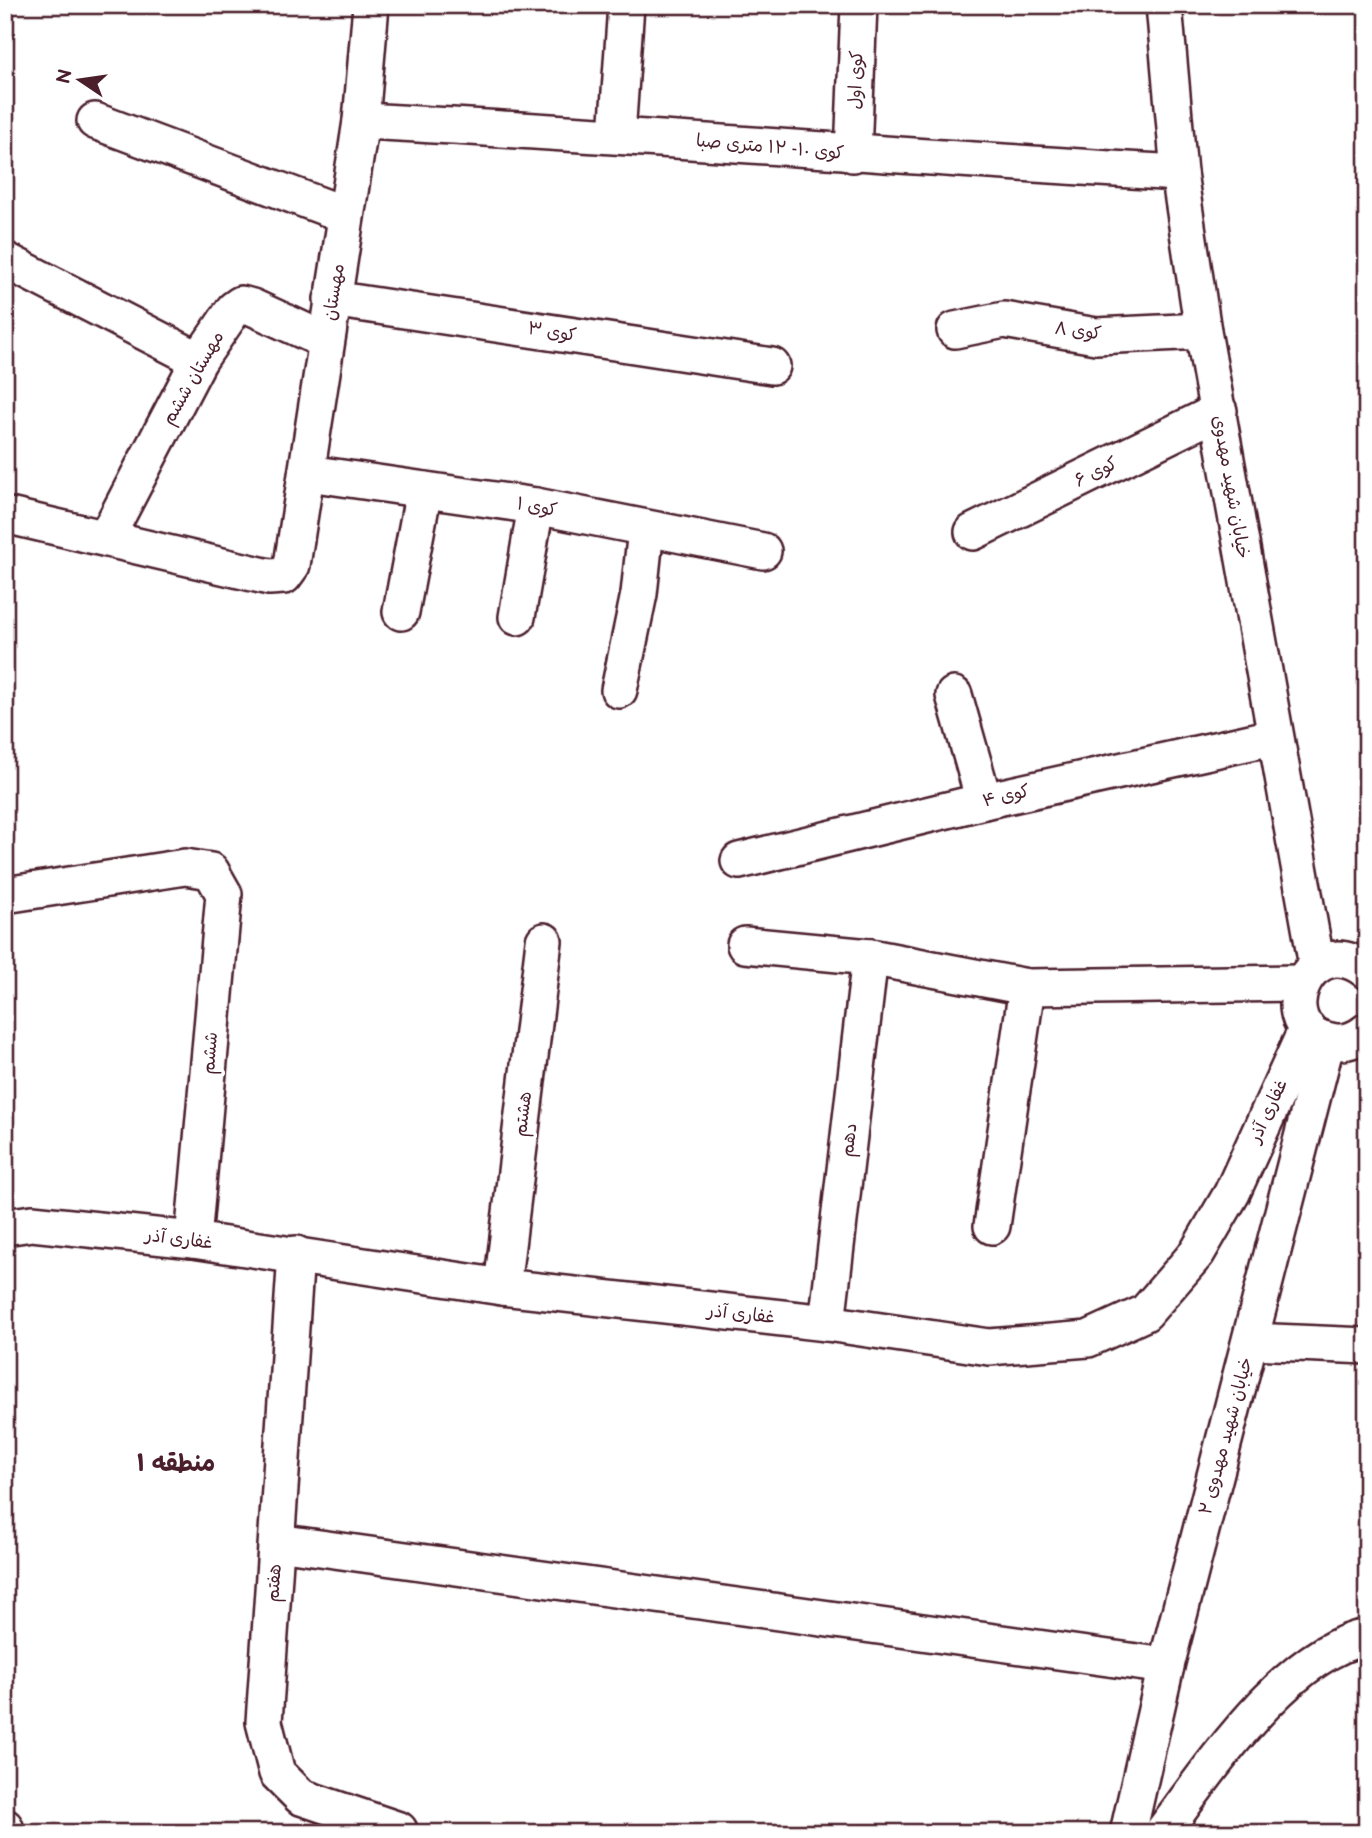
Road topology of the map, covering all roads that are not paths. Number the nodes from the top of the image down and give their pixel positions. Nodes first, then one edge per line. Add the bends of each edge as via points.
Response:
1 (371, 5) edge
2 (626, 5) edge
3 (859, 5) edge
4 (1164, 5) edge
5 (95, 121) dead end
6 (361, 121) junction
7 (617, 135) junction
8 (853, 154) junction
9 (1179, 173) junction
10 (346, 215) junction
11 (5, 260) edge
12 (332, 299) junction
13 (954, 330) dead end
14 (1203, 331) junction
15 (326, 341) junction
16 (199, 360) junction
17 (772, 366) dead end
18 (1219, 411) junction
19 (309, 473) junction
20 (424, 490) junction
21 (536, 506) junction
22 (5, 515) edge
23 (646, 529) junction
24 (974, 532) dead end
25 (106, 538) junction
26 (763, 551) dead end
27 (401, 612) dead end
28 (517, 617) dead end
29 (620, 690) dead end
30 (954, 695) dead end
31 (1273, 737) junction
32 (984, 801) junction
33 (739, 861) dead end
34 (5, 895) edge
35 (544, 941) dead end
36 (746, 945) dead end
37 (870, 957) junction
38 (1367, 971) edge
39 (1309, 974) junction
40 (1027, 987) junction
41 (1367, 1031) edge
42 (1317, 1034) junction
43 (992, 1226) dead end
44 (5, 1227) edge
45 (193, 1240) junction
46 (296, 1254) junction
47 (502, 1287) junction
48 (827, 1323) junction
49 (1251, 1341) junction
50 (1367, 1346) edge
51 (277, 1542) junction
52 (1367, 1637) edge
53 (1166, 1666) junction
54 (5, 1827) edge
55 (408, 1832) edge
56 (6, 1833) edge
57 (1128, 1833) edge
58 (1162, 1833) edge

1 - 6 street, مهستان
2 - 7 street
3 - 8 street, کوی اول
4 - 9 street, خیابان شهید مهدوی
5 - 10 street
6 - 7 street, کوی ۱۰- ۱۲ متری صبا
6 - 10 street, مهستان
7 - 8 street, کوی ۱۰- ۱۲ متری صبا
8 - 9 street, کوی ۱۰- ۱۲ متری صبا
9 - 14 street, خیابان شهید مهدوی
10 - 12 street, مهستان
11 - 16 street
12 - 15 street, مهستان
12 - 17 street, کوی ۳
13 - 14 street, کوی ۸ via 1004,320 1096,336
14 - 18 street, خیابان شهید مهدوی
15 - 16 street, مهستان ششم via 240,303
15 - 19 street, مهستان
16 - 25 street, مهستان ششم
18 - 24 street, کوی ۶
18 - 31 street, خیابان شهید مهدوی
19 - 20 street, کوی ۱
19 - 25 street, مهستان via 292,565 284,576 269,577
20 - 21 street, کوی ۱
20 - 27 street
21 - 23 street, کوی ۱
21 - 28 street
22 - 25 street
23 - 26 street, کوی ۱
23 - 29 street
30 - 32 street
31 - 32 street, کوی ۴
31 - 39 street, خیابان شهید مهدوی
32 - 33 street, کوی ۴
34 - 45 street, ششم via 185,867 211,871 224,894
35 - 47 street, هشتم
36 - 37 street
37 - 40 street
37 - 48 street, دهم
38 - 39 street via 1344,960 1329,960
39 - 40 street
39 - 42 street, خیابان شهید مهدوی via 1297,1007
40 - 43 street
41 - 42 street via 1353,1040
42 - 48 street, غفاری آذر via 1197,1253 1145,1313 1088,1339 989,1347
42 - 49 street, خیابان شهید مهدوی ۲
44 - 45 street, غفاری آذر via 32,1223
45 - 46 street, غفاری آذر
46 - 47 street, غفاری آذر
46 - 51 street, هفتم
47 - 48 street, غفاری آذر
49 - 50 street
49 - 53 street, خیابان شهید مهدوی ۲
51 - 53 street
51 - 55 street, هفتم via 264,1722 277,1773 301,1797
52 - 58 street via 1317,1657 1262,1707
53 - 57 street, خیابان شهید مهدوی ۲
54 - 56 street

